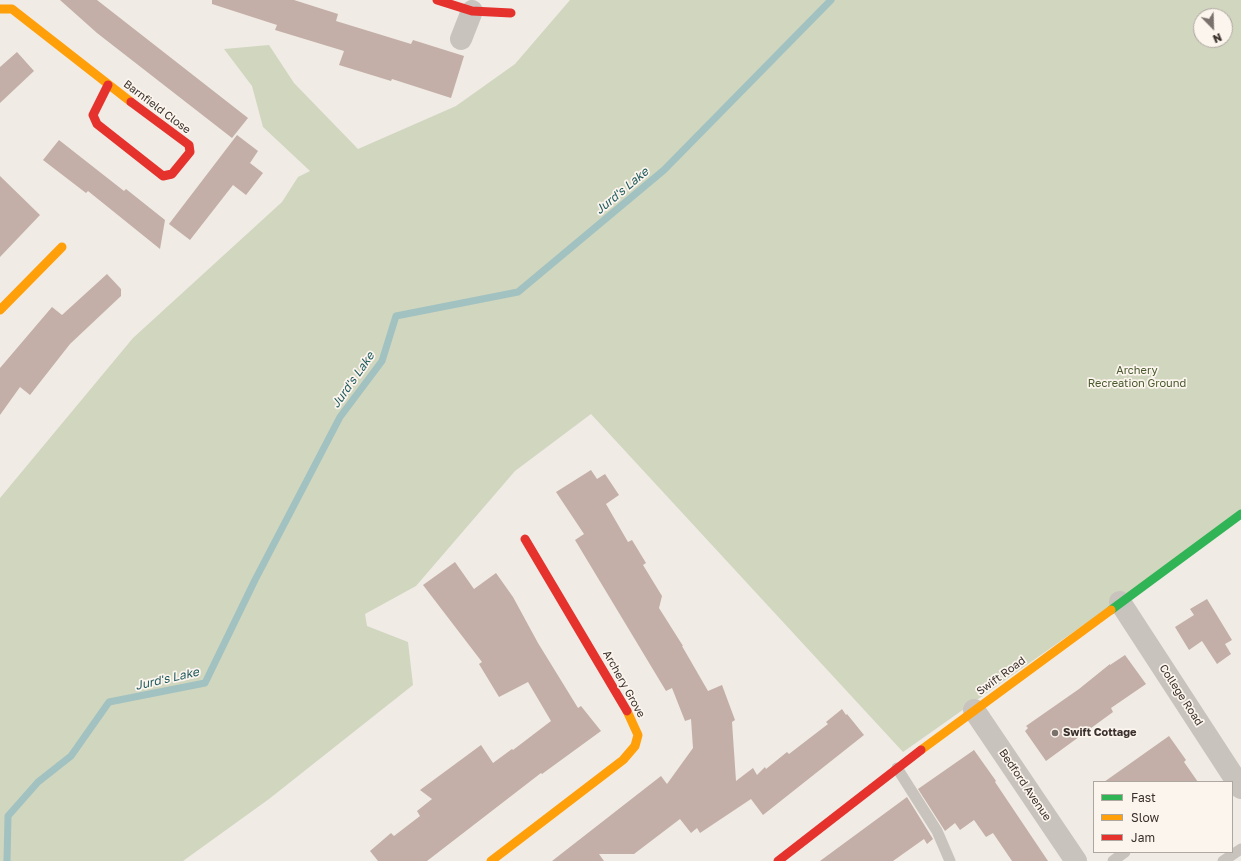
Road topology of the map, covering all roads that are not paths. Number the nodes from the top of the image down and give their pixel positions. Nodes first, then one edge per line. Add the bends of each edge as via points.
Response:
1 (437, 0) edge
2 (0, 9) edge
3 (472, 11) junction
4 (511, 14) dead end
5 (461, 39) dead end
6 (108, 86) junction
7 (62, 247) dead end
8 (0, 310) edge
9 (1241, 514) edge
10 (525, 538) dead end
11 (1120, 602) junction
12 (974, 710) junction
13 (897, 768) junction
14 (1241, 788) edge
15 (1241, 849) edge
16 (1124, 853) edge
17 (491, 861) edge
18 (778, 861) edge
19 (950, 861) edge
20 (1076, 861) edge
21 (1113, 861) edge
22 (1223, 861) edge

1 - 3 street
2 - 6 street, Barnfield Close via 12,9
3 - 4 street
3 - 5 street
6 - 6 street, Barnfield Close via 189,145 190,152 172,174 163,176 97,124 93,115
7 - 8 street
9 - 11 street, Swift Road
10 - 17 street, Archery Grove via 628,712 638,735 635,746 623,760
11 - 12 street, Swift Road
11 - 14 street, College Road
12 - 13 street, Swift Road
12 - 20 street, Bedford Avenue
13 - 18 street, Swift Road
13 - 19 lane via 937,831
15 - 22 lane
16 - 21 lane

